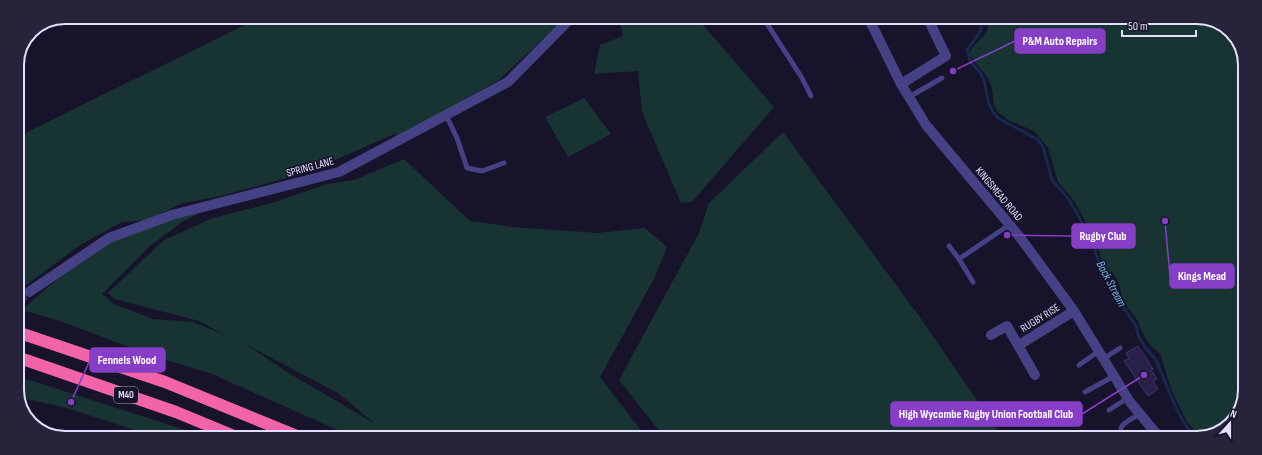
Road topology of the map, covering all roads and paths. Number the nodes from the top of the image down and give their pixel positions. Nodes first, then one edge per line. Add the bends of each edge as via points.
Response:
1 (565, 24) edge
2 (768, 24) edge
3 (872, 24) edge
4 (930, 24) dead end
5 (942, 78) dead end
6 (900, 84) junction
7 (811, 96) dead end
8 (909, 97) junction
9 (446, 115) junction
10 (504, 163) dead end
11 (1009, 225) junction
12 (949, 246) dead end
13 (959, 259) junction
14 (973, 282) dead end
15 (30, 292) tunnel mouth
16 (1074, 311) junction
17 (24, 334) edge
18 (991, 335) dead end
19 (1019, 345) junction
20 (1120, 348) dead end
21 (1101, 355) junction
22 (24, 359) edge
23 (1079, 364) dead end
24 (1035, 375) dead end
25 (1114, 376) junction
26 (1086, 392) dead end
27 (1128, 398) junction
28 (1110, 410) dead end
29 (1140, 414) junction
30 (222, 431) edge
31 (285, 431) edge
32 (1120, 431) edge
33 (1154, 431) edge

1 - 9 street, SPRING LANE via 508,82
2 - 7 lane
3 - 6 street, KINGSMEAD ROAD
4 - 6 street via 946,56
5 - 8 lane
6 - 8 street, KINGSMEAD ROAD
8 - 11 street, KINGSMEAD ROAD via 926,125
9 - 10 lane via 468,168 482,171
9 - 15 street, SPRING LANE via 339,172 172,215 109,238
11 - 13 lane
11 - 16 street, KINGSMEAD ROAD
12 - 13 lane
13 - 14 lane
16 - 19 street, RUGBY RISE
16 - 21 street, KINGSMEAD ROAD
17 - 31 highway, M40 via 165,382
18 - 19 street, RUGBY RISE via 1007,326
19 - 24 street, RUGBY RISE
20 - 21 lane
21 - 23 lane
21 - 25 street, KINGSMEAD ROAD
22 - 30 highway, M40 via 176,412
25 - 26 lane
25 - 27 street, KINGSMEAD ROAD
27 - 28 lane
27 - 29 street, KINGSMEAD ROAD
29 - 32 lane via 1123,424
29 - 33 street, KINGSMEAD ROAD

